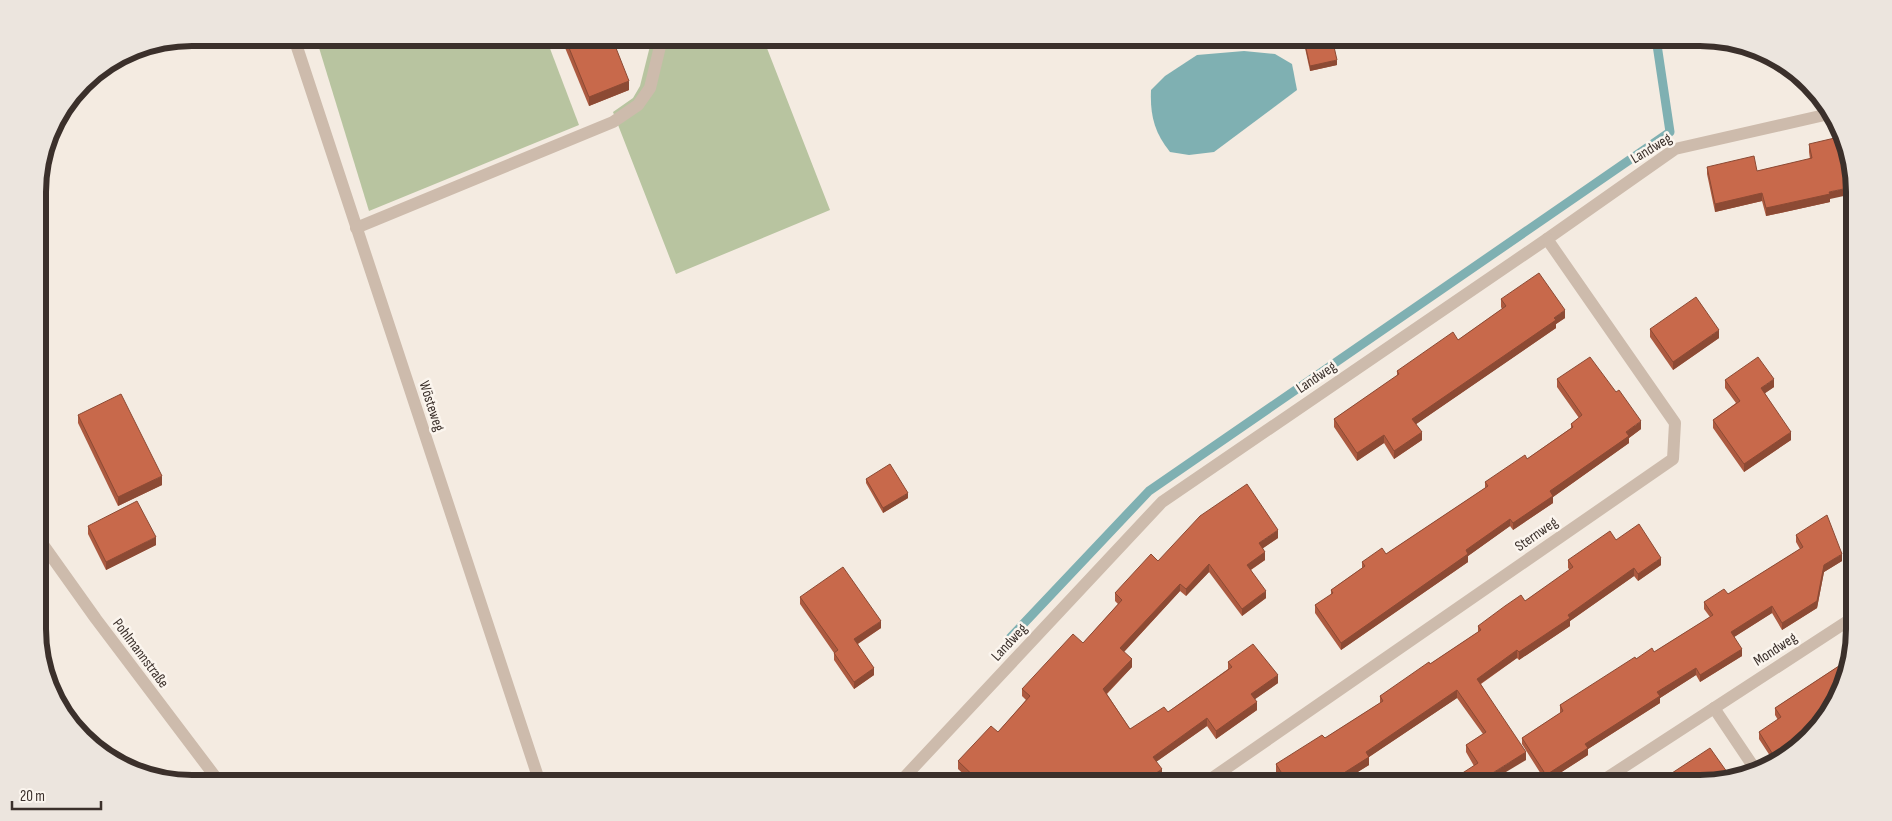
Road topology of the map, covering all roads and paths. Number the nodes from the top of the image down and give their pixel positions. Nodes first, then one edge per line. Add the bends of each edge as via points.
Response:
1 (297, 46) edge
2 (660, 46) edge
3 (1824, 115) edge
4 (356, 228) junction
5 (1547, 239) junction
6 (46, 549) edge
7 (1846, 622) edge
8 (1714, 708) junction
9 (1752, 765) edge
10 (1218, 774) edge
11 (1613, 774) edge
12 (213, 775) edge
13 (537, 775) edge
14 (908, 775) edge

1 - 4 street, Wösteweg
2 - 4 street via 650,88 638,105 613,122
3 - 5 street, Landweg via 1675,149
4 - 13 street, Wösteweg
5 - 10 street, Sternweg via 1675,423 1673,459
5 - 14 street, Landweg via 1162,502
6 - 12 street, Pohlmannstraße
7 - 8 street, Mondweg
8 - 9 street
8 - 11 street, Mondweg

